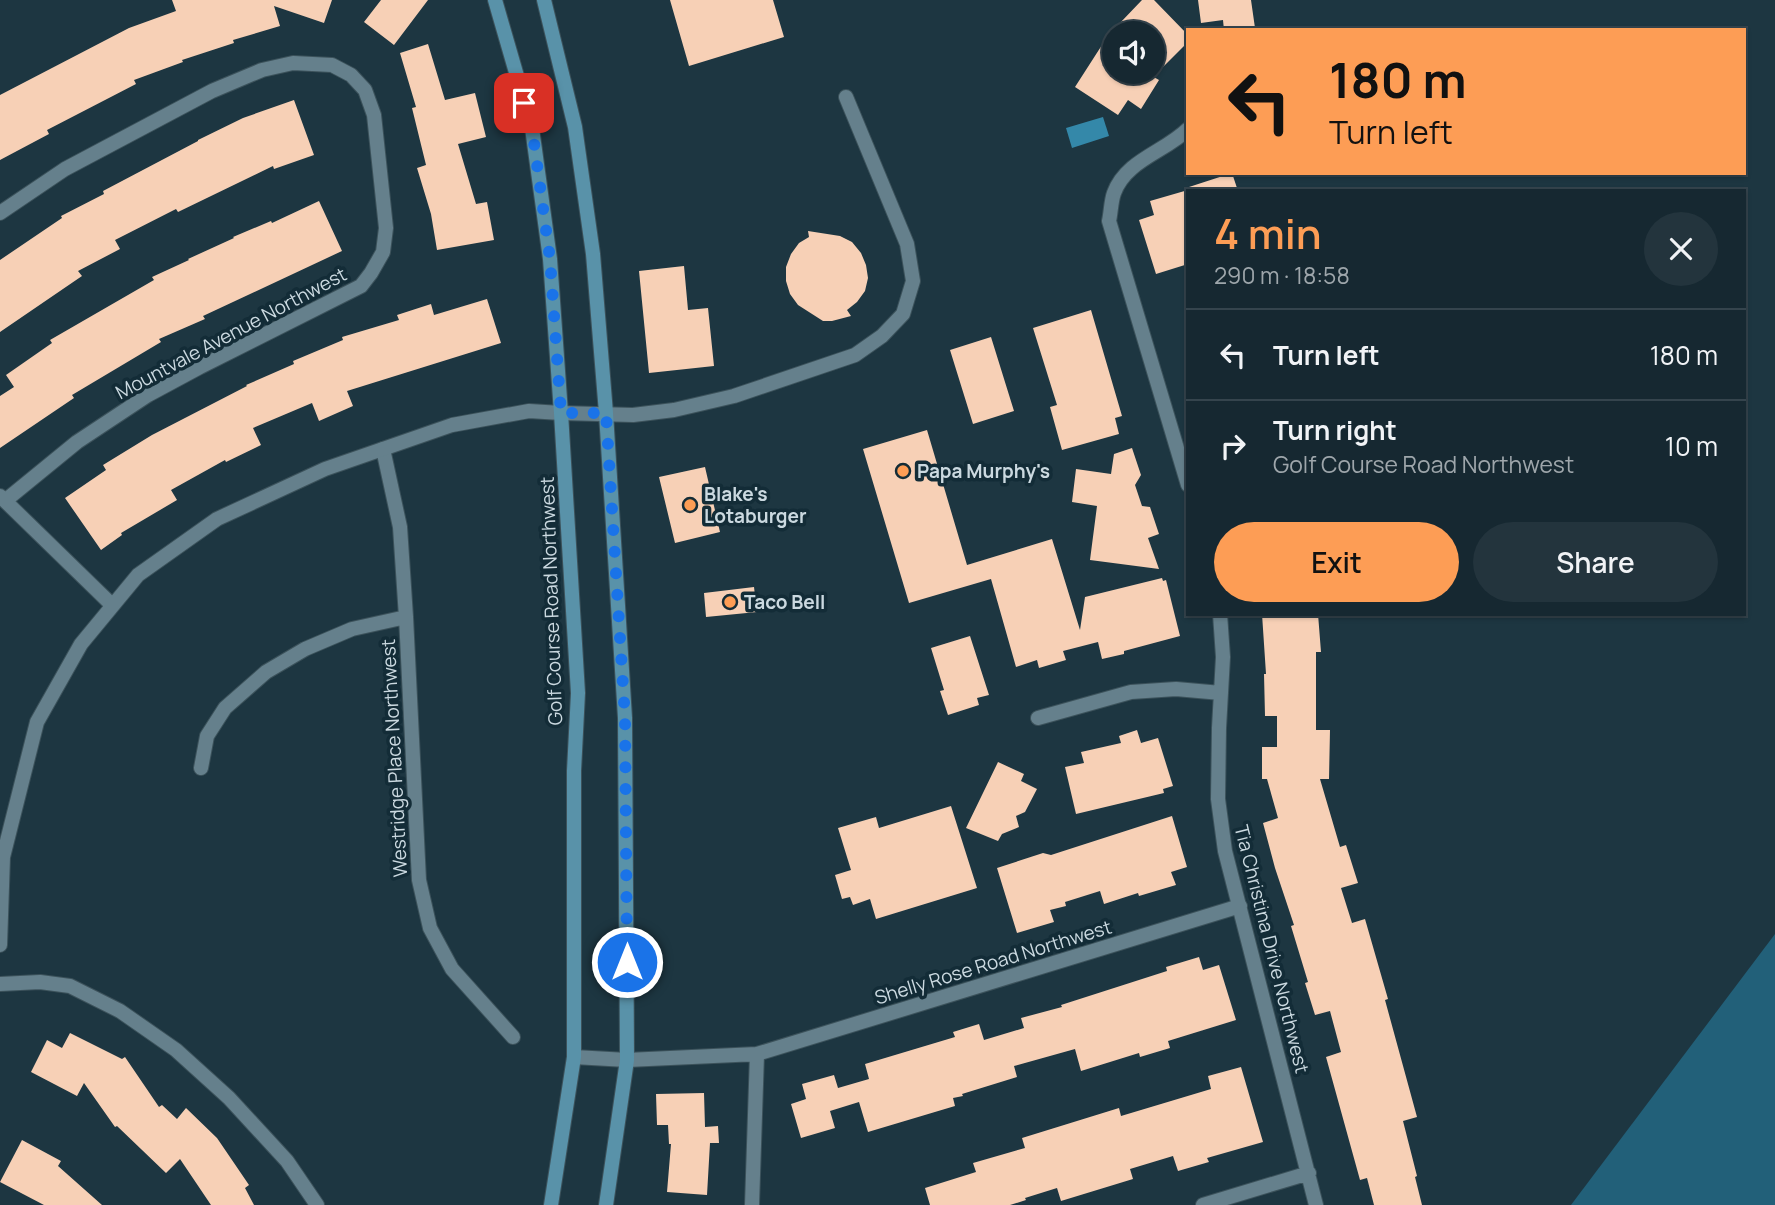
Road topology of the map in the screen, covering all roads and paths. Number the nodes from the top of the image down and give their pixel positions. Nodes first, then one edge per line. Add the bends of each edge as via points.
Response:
1 (495, 0) edge
2 (544, 0) edge
3 (846, 97) dead end
4 (1186, 131) edge
5 (0, 213) edge
6 (561, 413) junction
7 (606, 413) junction
8 (383, 449) junction
9 (1186, 478) edge
10 (3, 498) edge
11 (112, 606) junction
12 (1220, 616) edge
13 (406, 617) junction
14 (1222, 693) junction
15 (1038, 718) dead end
16 (201, 768) dead end
17 (1240, 906) junction
18 (0, 945) edge
19 (0, 984) edge
20 (513, 1037) dead end
21 (757, 1054) junction
22 (574, 1057) junction
23 (627, 1060) junction
24 (1309, 1173) junction
25 (317, 1205) edge
26 (551, 1205) edge
27 (606, 1205) edge
28 (752, 1205) edge
29 (1203, 1205) edge
30 (1316, 1205) edge

1 - 6 main road, Golf Course Road Northwest via 532,128 550,259
2 - 7 main road via 575,127 593,254
3 - 7 street via 907,244 913,281 903,314 882,337 855,355 761,388 674,410
4 - 9 street via 1131,167 1114,192 1109,221
5 - 10 street, Mountvale Avenue Northwest via 65,169 212,90 262,70 293,63 332,65 351,75 365,90 374,115 386,228 383,251 361,286 148,395
6 - 7 street
6 - 8 street via 529,411 452,425
6 - 22 main road, Golf Course Road Northwest via 578,693
7 - 23 main road via 625,718
8 - 11 street via 325,469 217,519 138,575
8 - 13 street, Westridge Place Northwest via 400,527
10 - 11 street
11 - 18 street via 81,644 37,722 3,858
12 - 14 street, Tia Christina Drive Northwest
13 - 16 street via 352,629 304,649 266,672 225,708 207,736
13 - 20 street, Westridge Place Northwest via 419,880 430,928 452,969
14 - 15 street via 1131,692
14 - 17 street, Tia Christina Drive Northwest via 1218,799 1225,851
17 - 21 street, Shelly Rose Road Northwest
17 - 24 street, Tia Christina Drive Northwest
19 - 25 street via 70,986 120,1012 176,1050 229,1098 287,1161
21 - 23 street
21 - 28 street
22 - 23 street
22 - 26 main road, Golf Course Road Northwest
23 - 27 main road
24 - 29 street
24 - 30 street, Tia Christina Drive Northwest

